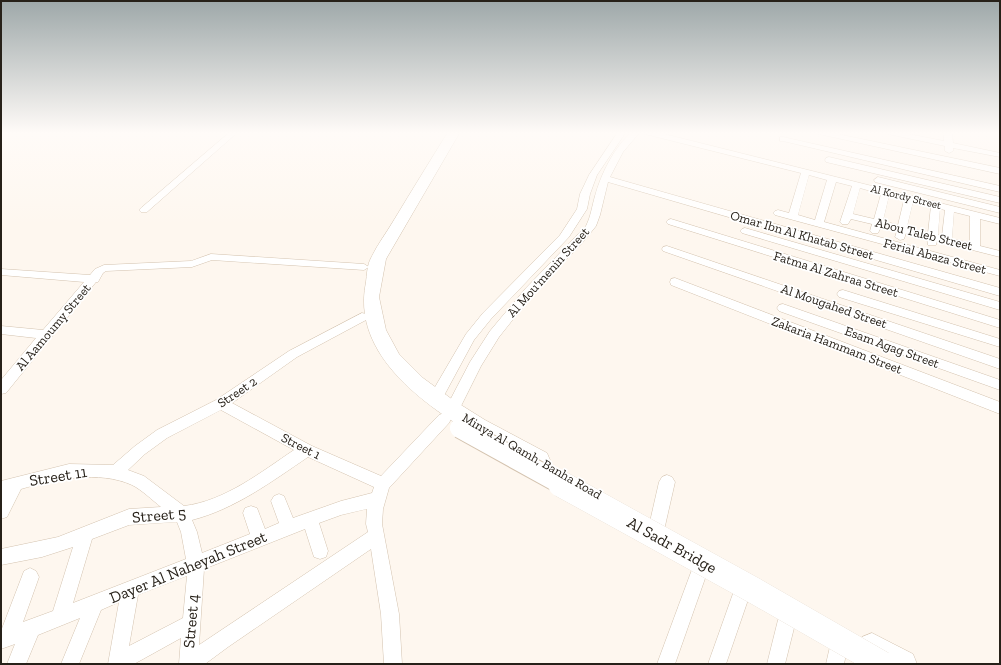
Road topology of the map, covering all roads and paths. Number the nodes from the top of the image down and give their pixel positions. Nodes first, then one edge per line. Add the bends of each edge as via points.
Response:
1 (198, 163) edge
2 (428, 163) edge
3 (433, 163) edge
4 (601, 163) edge
5 (614, 163) edge
6 (771, 163) edge
7 (832, 163) edge
8 (920, 163) edge
9 (926, 163) edge
10 (926, 163) edge
11 (938, 163) edge
12 (853, 165) joint
13 (1000, 165) edge
14 (944, 166) junction
15 (1000, 171) edge
16 (806, 172) junction
17 (977, 174) junction
18 (878, 176) junction
19 (605, 178) junction
20 (828, 178) junction
21 (1000, 179) edge
22 (853, 184) junction
23 (978, 184) junction
24 (918, 185) junction
25 (1000, 189) edge
26 (881, 191) junction
27 (409, 197) junction
28 (913, 199) junction
29 (979, 200) junction
30 (1000, 200) edge
31 (936, 205) junction
32 (950, 208) junction
33 (144, 210) dead end
34 (1000, 210) edge
35 (778, 213) dead end
36 (847, 215) junction
37 (978, 215) junction
38 (793, 217) junction
39 (1000, 221) edge
40 (671, 222) dead end
41 (877, 223) junction
42 (818, 224) junction
43 (842, 230) junction
44 (902, 230) junction
45 (745, 231) dead end
46 (933, 236) junction
47 (873, 239) junction
48 (947, 240) junction
49 (899, 246) junction
50 (975, 247) junction
51 (667, 249) dead end
52 (930, 254) junction
53 (1000, 254) edge
54 (364, 267) junction
55 (1, 272) edge
56 (1000, 273) edge
57 (900, 276) junction
58 (94, 279) junction
59 (675, 282) dead end
60 (896, 292) junction
61 (1000, 292) edge
62 (843, 294) dead end
63 (1000, 306) edge
64 (783, 308) dead end
65 (362, 317) junction
66 (1000, 324) edge
67 (1, 330) edge
68 (46, 335) junction
69 (1000, 343) edge
70 (1000, 364) edge
71 (1000, 386) edge
72 (1, 389) edge
73 (435, 399) junction
74 (221, 404) junction
75 (1000, 408) edge
76 (452, 419) junction
77 (307, 450) junction
78 (550, 469) junction
79 (116, 472) junction
80 (667, 482) dead end
81 (16, 484) junction
82 (1, 488) edge
83 (380, 491) junction
84 (279, 501) dead end
85 (1, 512) edge
86 (251, 513) dead end
87 (181, 514) junction
88 (310, 519) junction
89 (656, 526) junction
90 (289, 528) junction
91 (85, 535) junction
92 (376, 536) junction
93 (260, 539) junction
94 (320, 551) dead end
95 (1, 557) edge
96 (196, 565) junction
97 (700, 570) junction
98 (30, 577) dead end
99 (744, 585) junction
100 (130, 591) junction
101 (94, 605) junction
102 (60, 618) junction
103 (787, 620) junction
104 (191, 622) junction
105 (31, 629) junction
106 (5, 639) edge
107 (837, 657) edge
108 (117, 663) edge
109 (16, 664) edge
110 (70, 664) edge
111 (189, 664) edge
112 (393, 664) edge
113 (666, 664) edge
114 (717, 664) edge
115 (776, 664) edge
116 (864, 664) edge
117 (882, 664) edge
118 (892, 664) edge
119 (903, 664) edge

1 - 33 street
2 - 27 highway, Minya Al Qamh, Banha Road
3 - 27 highway, Minya Al Qamh, Banha Road
4 - 73 street, Al Mou'menin Street via 593,175 582,209 574,223 482,321 470,337
5 - 19 street, Al Mou'menin Street
6 - 16 street, Al Kordy Street
7 - 20 street
8 - 24 street
9 - 14 street
10 - 14 street
11 - 14 street
12 - 18 street
12 - 22 street
13 - 14 street
14 - 15 street
14 - 17 street
14 - 23 street
16 - 20 street, Al Kordy Street
16 - 38 street
17 - 21 street
17 - 23 street
18 - 24 street
18 - 26 street
19 - 61 street, Omar Ibn Al Khatab Street
19 - 76 street, Al Mou'menin Street via 592,225 502,323 488,342
20 - 22 street, Al Kordy Street
20 - 42 street
22 - 26 street, Al Kordy Street
22 - 36 street
23 - 25 street
23 - 29 street
24 - 28 street
24 - 29 street
26 - 28 street, Al Kordy Street
26 - 41 street
27 - 54 highway, Minya Al Qamh, Banha Road via 374,246
27 - 73 highway, Minya Al Qamh, Banha Road via 378,259 371,282 371,308 379,334 395,361 419,387
28 - 31 street, Al Kordy Street
28 - 44 street
29 - 30 street
29 - 34 street
29 - 37 street
31 - 32 street, Al Kordy Street
31 - 46 street
32 - 37 street, Al Kordy Street
32 - 48 street
35 - 38 street, Ferial Abaza Street
36 - 41 street, Abou Taleb Street
36 - 43 street
37 - 39 street, Al Kordy Street
37 - 50 street
38 - 42 street, Ferial Abaza Street
40 - 60 street, Fatma Al Zahraa Street
41 - 44 street, Abou Taleb Street
41 - 47 street
42 - 43 street, Ferial Abaza Street
43 - 47 street, Ferial Abaza Street
44 - 46 street, Abou Taleb Street
44 - 49 street
45 - 57 street
46 - 48 street, Abou Taleb Street
46 - 52 street
47 - 49 street, Ferial Abaza Street
48 - 50 street, Abou Taleb Street
49 - 52 street, Ferial Abaza Street
50 - 53 street, Abou Taleb Street
51 - 70 street, Al Mougahed Street
52 - 56 street, Ferial Abaza Street
54 - 58 street, Al Aamoumy Street via 211,257 192,264 107,267
54 - 65 highway, Minya Al Qamh, Banha Road via 360,296
55 - 58 street
57 - 60 street
57 - 63 street
58 - 68 street, Al Aamoumy Street
59 - 75 street, Zakaria Hammam Street
60 - 66 street, Fatma Al Zahraa Street
62 - 69 street
64 - 71 street, Esam Agag Street
65 - 74 street, Street 2 via 293,354
65 - 76 highway, Minya Al Qamh, Banha Road via 370,344 387,370 412,396
67 - 68 street
68 - 72 street, Al Aamoumy Street
73 - 76 highway, Minya Al Qamh, Banha Road
74 - 77 street, Street 1
74 - 79 street, Street 2 via 162,434
76 - 78 highway, Minya Al Qamh, Banha Road
76 - 83 street, Al Mou'menin Street
76 - 97 highway, Minya Al Qamh, Banha Road via 477,445
76 - 117 highway, Al Sadr Bridge, bridge
77 - 83 street, Street 1
77 - 87 street, Street 5 via 246,490 219,504 198,512
78 - 89 highway, Minya Al Qamh, Banha Road
78 - 118 highway, Al Sadr Bridge
79 - 81 street, Street 11 via 70,471
79 - 87 street, Street 4 via 139,481
80 - 89 street
81 - 82 street, Street 11
81 - 85 street
83 - 88 street, Dayer Al Naheyah Street
83 - 92 street via 374,517
84 - 90 street
86 - 93 street
87 - 91 street, Street 5 via 128,517
87 - 96 street, Street 4 via 189,532
88 - 90 street, Dayer Al Naheyah Street
88 - 94 street
89 - 99 highway, Minya Al Qamh, Banha Road
90 - 93 street, Dayer Al Naheyah Street
91 - 95 street, Street 5 via 49,548
91 - 102 street
92 - 111 street
92 - 112 street via 390,614
93 - 96 street, Dayer Al Naheyah Street
96 - 100 street, Dayer Al Naheyah Street
96 - 104 street, Street 4
97 - 99 highway, Minya Al Qamh, Banha Road
97 - 113 street
98 - 106 street
99 - 103 highway, Minya Al Qamh, Banha Road
99 - 114 street
99 - 119 highway, Minya Al Qamh, Banha Road
100 - 101 street, Dayer Al Naheyah Street
100 - 108 street
101 - 102 street, Dayer Al Naheyah Street
101 - 110 street
102 - 105 street, Dayer Al Naheyah Street
103 - 107 highway, Minya Al Qamh, Banha Road
103 - 115 street
104 - 108 street
104 - 111 street, Street 4
105 - 106 street, Dayer Al Naheyah Street
105 - 109 street
107 - 116 highway, Minya Al Qamh, Banha Road

